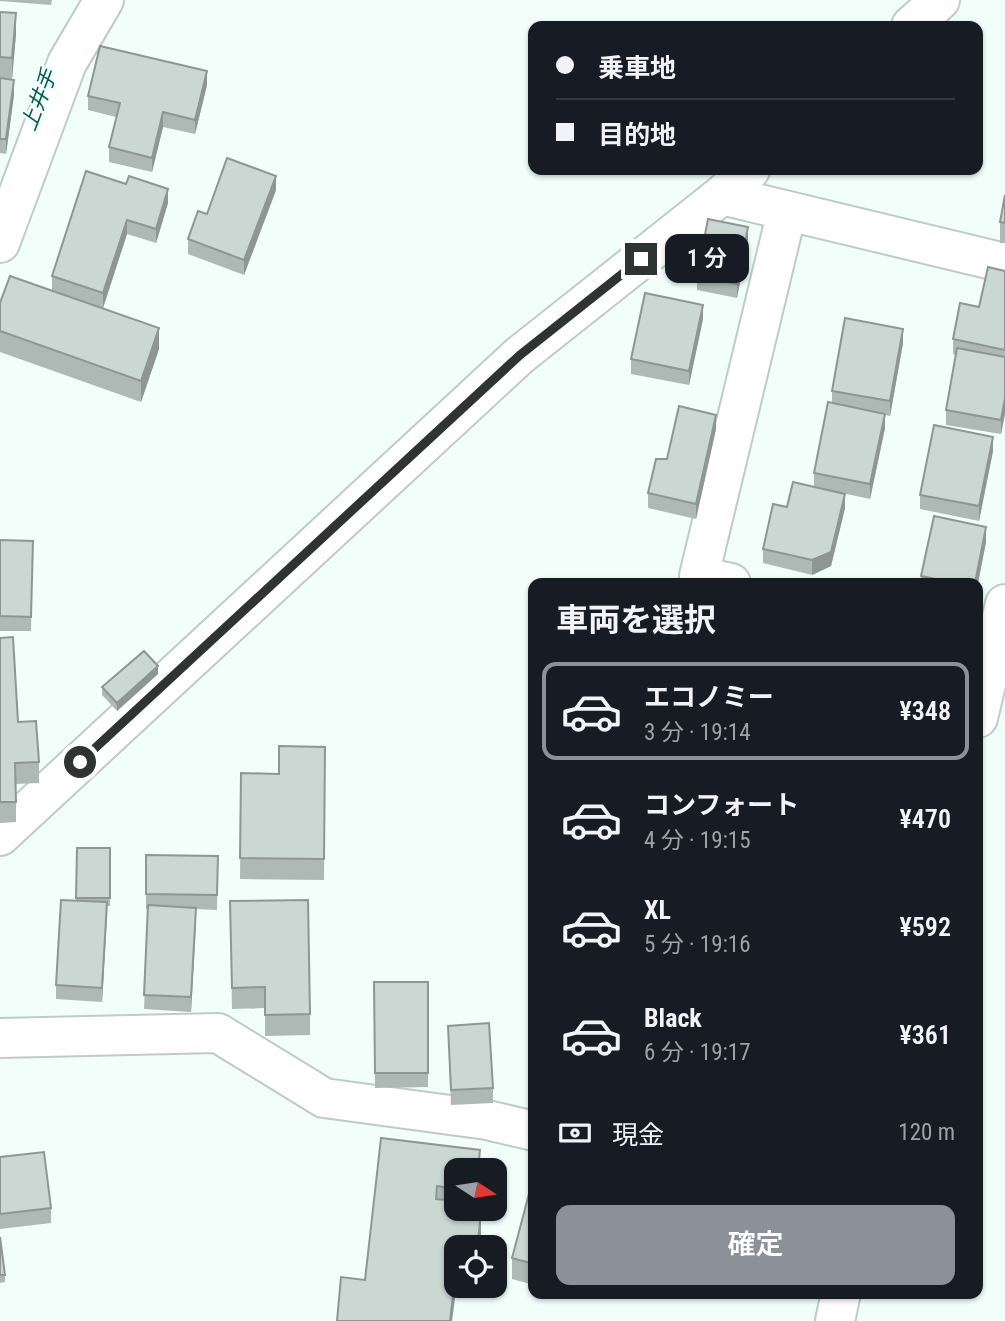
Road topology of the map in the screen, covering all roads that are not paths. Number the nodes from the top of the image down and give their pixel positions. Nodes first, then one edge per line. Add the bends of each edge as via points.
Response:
1 (104, 0) edge
2 (940, 0) edge
3 (917, 21) edge
4 (744, 175) edge
5 (722, 195) junction
6 (787, 211) junction
7 (0, 243) edge
8 (1005, 262) edge
9 (708, 578) edge
10 (993, 626) edge
11 (983, 687) edge
12 (0, 836) edge
13 (0, 1038) edge
14 (528, 1130) edge
15 (840, 1299) edge
16 (835, 1321) edge

1 - 7 street via 66,63
2 - 3 street
4 - 5 street
5 - 6 street
5 - 12 street via 520,355
6 - 8 street
6 - 9 street via 699,576
10 - 11 street
13 - 14 street via 218,1033 324,1098
15 - 16 street

